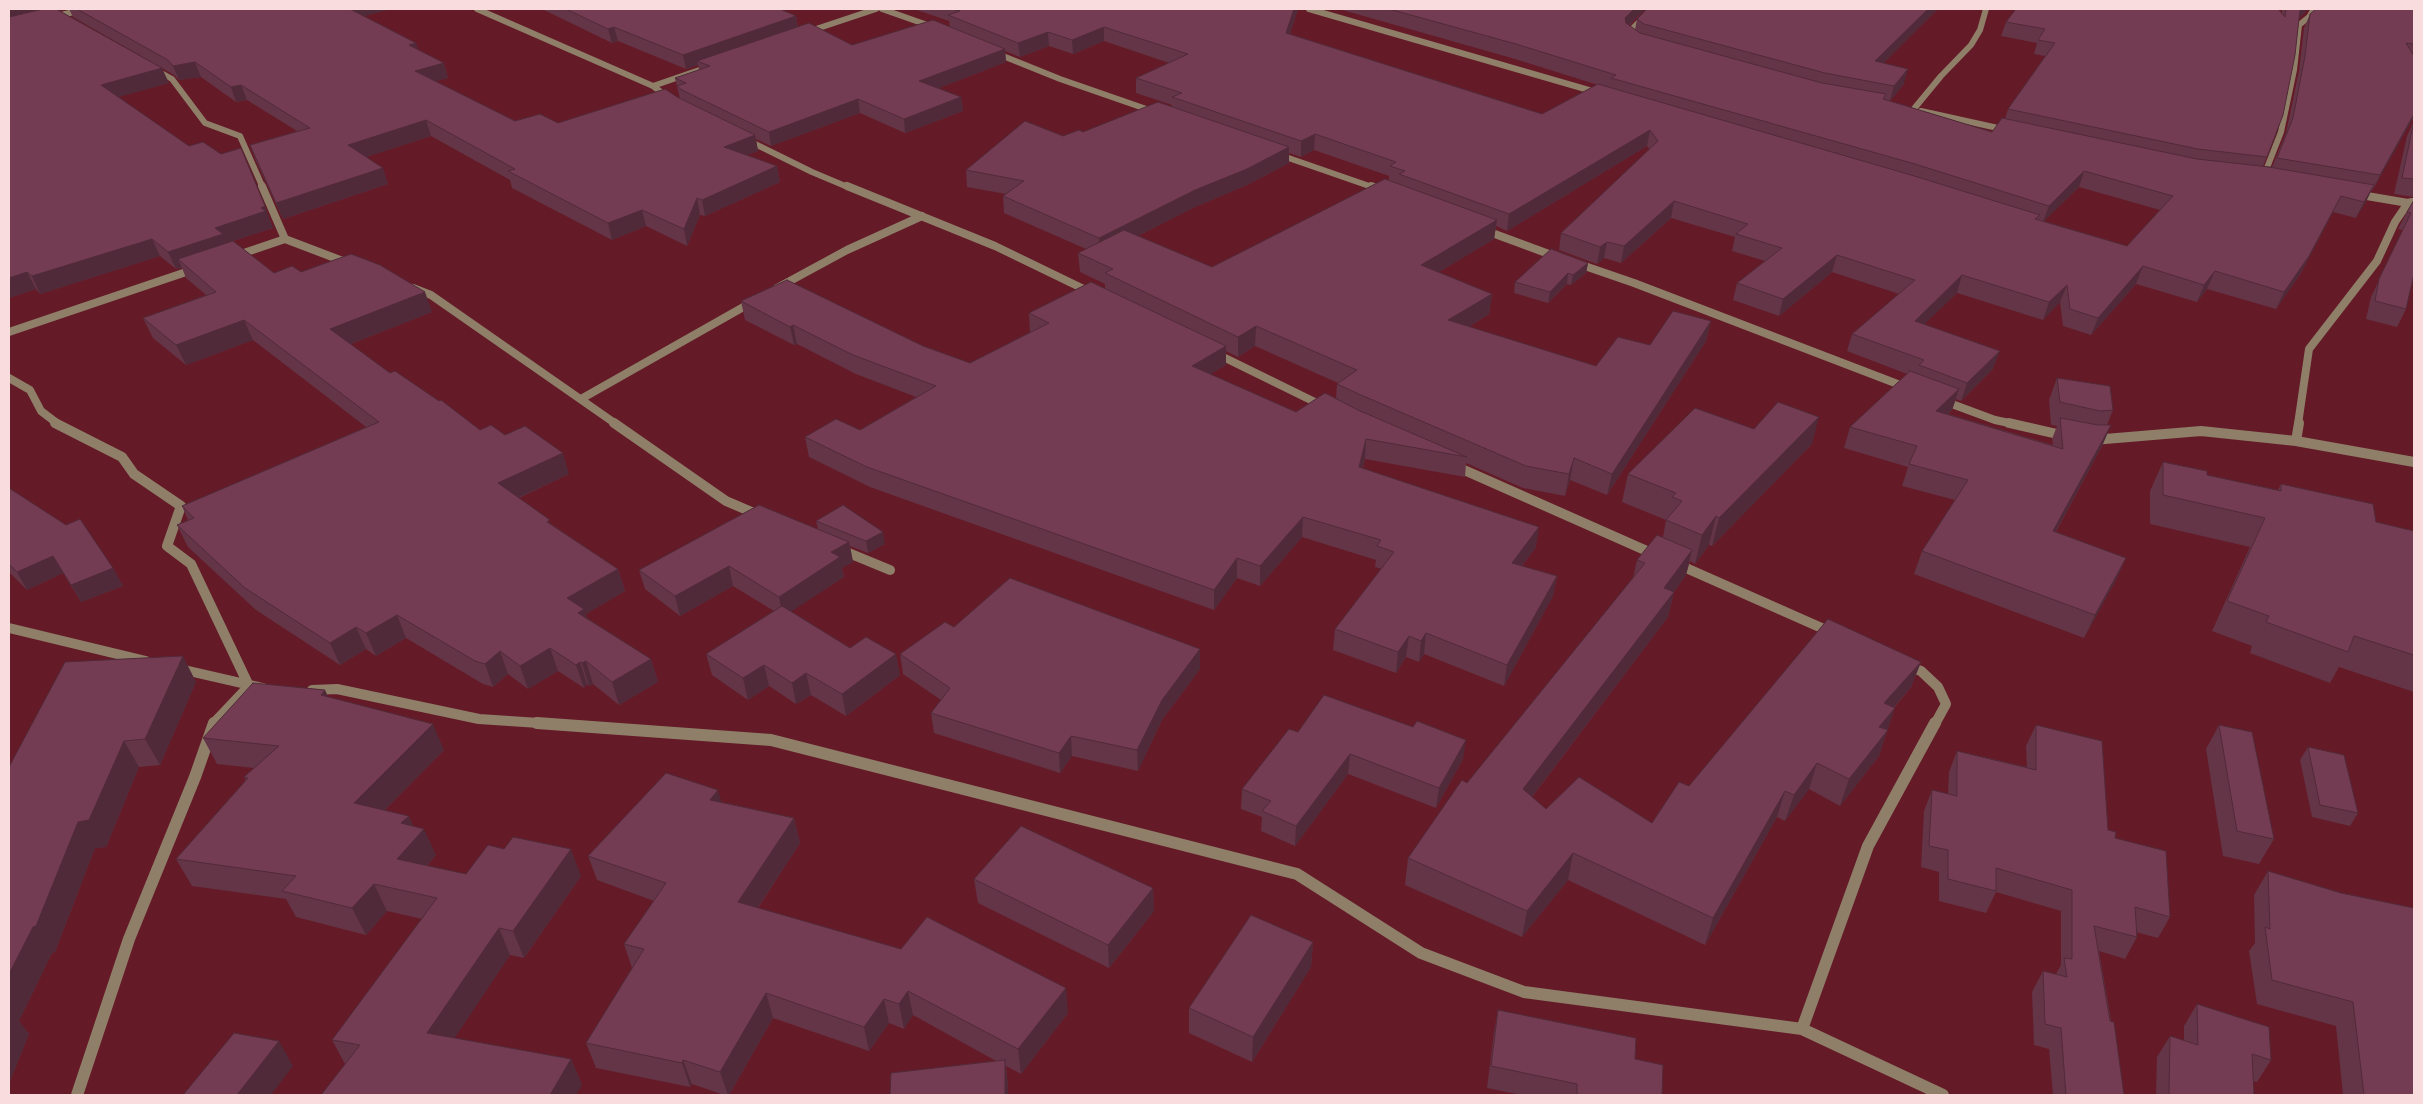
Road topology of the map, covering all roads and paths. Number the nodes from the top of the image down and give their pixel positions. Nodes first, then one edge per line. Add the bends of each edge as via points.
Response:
1 (86, 9) edge
2 (476, 9) edge
3 (876, 9) edge
4 (882, 9) edge
5 (1309, 9) edge
6 (1652, 9) edge
7 (1986, 9) edge
8 (2314, 9) edge
9 (59, 15) junction
10 (42, 19) edge
11 (76, 24) edge
12 (942, 30) edge
13 (795, 36) edge
14 (1639, 43) edge
15 (983, 48) edge
16 (715, 64) edge
17 (148, 66) edge
18 (653, 86) junction
19 (1604, 95) edge
20 (675, 102) edge
21 (1904, 108) edge
22 (1913, 110) junction
23 (1161, 114) edge
24 (2018, 133) edge
25 (734, 134) edge
26 (1272, 152) edge
27 (2254, 178) edge
28 (2263, 178) junction
29 (2273, 180) edge
30 (1392, 194) edge
31 (2350, 194) edge
32 (2412, 203) edge
33 (922, 216) junction
34 (1474, 226) edge
35 (286, 239) junction
36 (230, 258) edge
37 (1563, 259) edge
38 (1572, 262) edge
39 (203, 267) edge
40 (358, 267) edge
41 (404, 284) edge
42 (772, 290) edge
43 (764, 295) edge
44 (1100, 297) edge
45 (9, 332) edge
46 (1204, 347) edge
47 (9, 378) edge
48 (1921, 392) edge
49 (1930, 396) edge
50 (581, 399) junction
51 (1334, 412) edge
52 (2073, 437) edge
53 (2082, 438) edge
54 (2296, 441) junction
55 (2414, 462) edge
56 (1450, 464) edge
57 (771, 520) edge
58 (826, 543) edge
59 (890, 570) dead end
60 (9, 628) edge
61 (1841, 636) edge
62 (1894, 660) edge
63 (153, 663) edge
64 (172, 668) edge
65 (249, 686) junction
66 (275, 689) edge
67 (301, 691) edge
68 (1802, 1029) junction
69 (77, 1095) edge
70 (1943, 1095) edge

1 - 9 street
2 - 18 street
3 - 13 street
4 - 12 street
5 - 19 street
6 - 14 street via 1627,34
7 - 22 street via 1980,30 1971,45
8 - 28 street via 2310,17 2299,24 2294,70 2281,132
9 - 10 street
9 - 11 street
15 - 23 street
16 - 18 street
17 - 35 street via 172,80 205,123 240,136
18 - 20 street
21 - 22 street
22 - 24 street
25 - 33 street via 812,172
26 - 30 street
27 - 28 street
28 - 29 street
31 - 32 street
32 - 54 street via 2395,222 2377,261 2309,349
33 - 42 street via 847,250
33 - 44 street via 996,246
34 - 37 street
35 - 36 street
35 - 40 street
38 - 48 street
39 - 45 street
41 - 50 street via 431,295
43 - 50 street
46 - 51 street
47 - 65 street via 30,390 42,411 55,424 122,457 134,474 181,506 167,546 191,564
49 - 52 street via 1995,420
50 - 57 street via 726,501
53 - 54 street via 2111,440 2201,431
54 - 55 street
56 - 61 street
58 - 59 street
60 - 63 street
62 - 68 street via 1921,671 1938,687 1946,704 1868,846
64 - 65 street
65 - 66 street
65 - 69 street via 212,725 195,777 129,939
67 - 68 street via 337,689 479,719 771,740 1297,874 1421,953 1524,992
68 - 70 street

